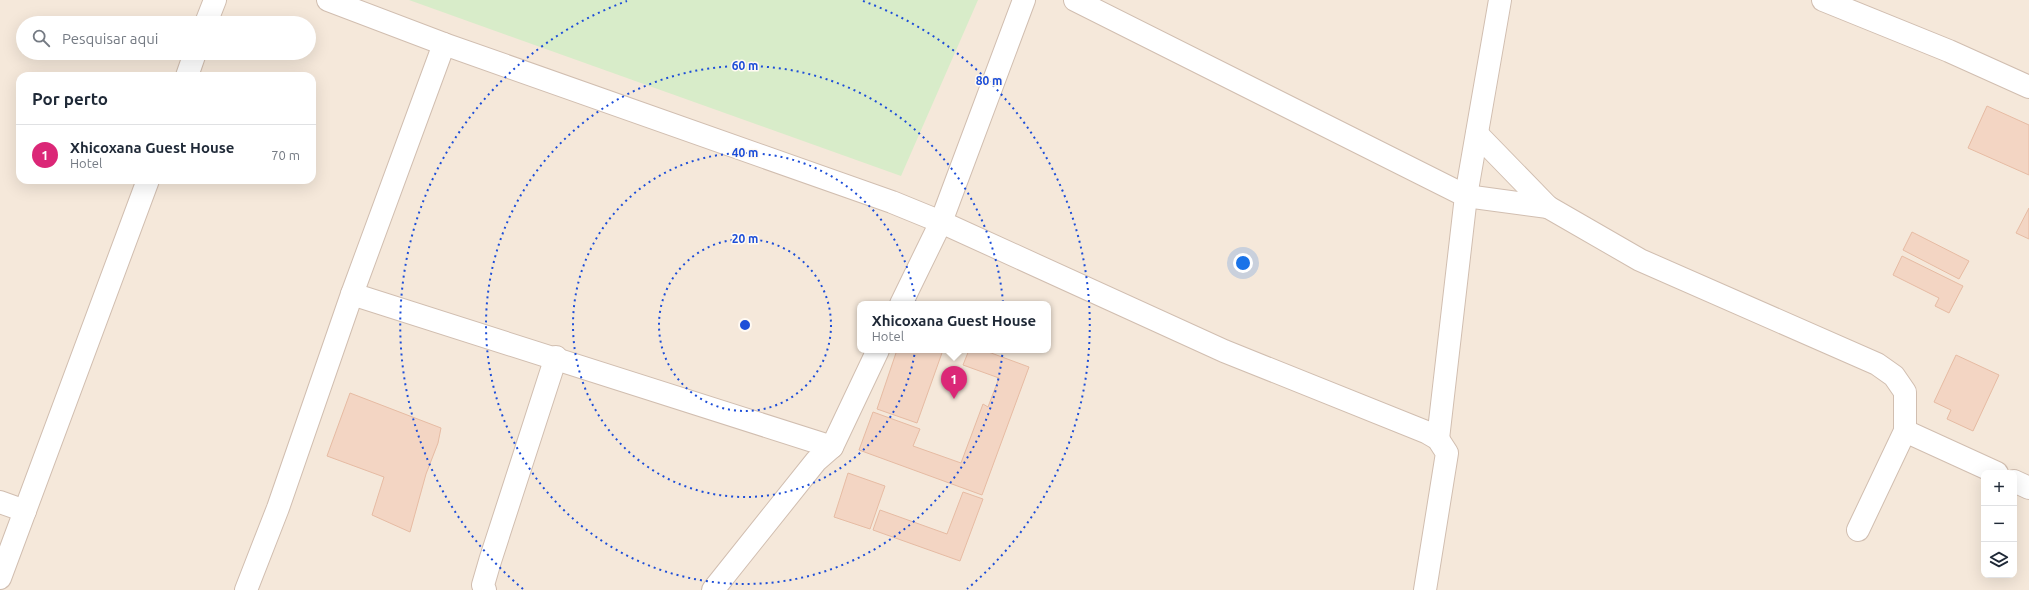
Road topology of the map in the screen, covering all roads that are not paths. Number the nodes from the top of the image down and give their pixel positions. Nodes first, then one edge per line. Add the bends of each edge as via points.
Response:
1 (215, 0) edge
2 (328, 0) edge
3 (1024, 0) edge
4 (1075, 0) edge
5 (1823, 0) edge
6 (1503, 1) edge
7 (209, 16) edge
8 (444, 44) junction
9 (193, 60) edge
10 (188, 72) edge
11 (2029, 87) edge
12 (1477, 134) junction
13 (147, 184) edge
14 (1466, 196) junction
15 (1548, 207) junction
16 (940, 222) junction
17 (352, 294) junction
18 (902, 301) edge
19 (877, 353) edge
20 (556, 357) junction
21 (1905, 431) junction
22 (1438, 439) junction
23 (832, 447) junction
24 (1990, 470) edge
25 (2017, 482) edge
26 (2029, 488) edge
27 (0, 502) edge
28 (25, 511) junction
29 (1858, 530) dead end
30 (0, 578) edge
31 (246, 590) edge
32 (485, 590) edge
33 (713, 590) edge
34 (1426, 590) edge

1 - 7 street
2 - 8 street
3 - 16 street
4 - 14 street
5 - 11 street via 1949,51
6 - 12 street
8 - 16 street via 884,199
8 - 17 street
9 - 10 street
12 - 14 street
12 - 15 street
13 - 28 street
14 - 15 street
14 - 22 street
15 - 21 street via 1640,260 1877,364 1894,376 1905,392
16 - 18 street
16 - 22 street via 1224,351
17 - 20 street
17 - 31 street via 278,508
19 - 23 street
20 - 23 street
20 - 32 street via 490,561 483,585
21 - 24 street
21 - 29 street
22 - 34 street via 1447,453
23 - 33 street via 816,461
25 - 26 street
27 - 28 street
28 - 30 street

